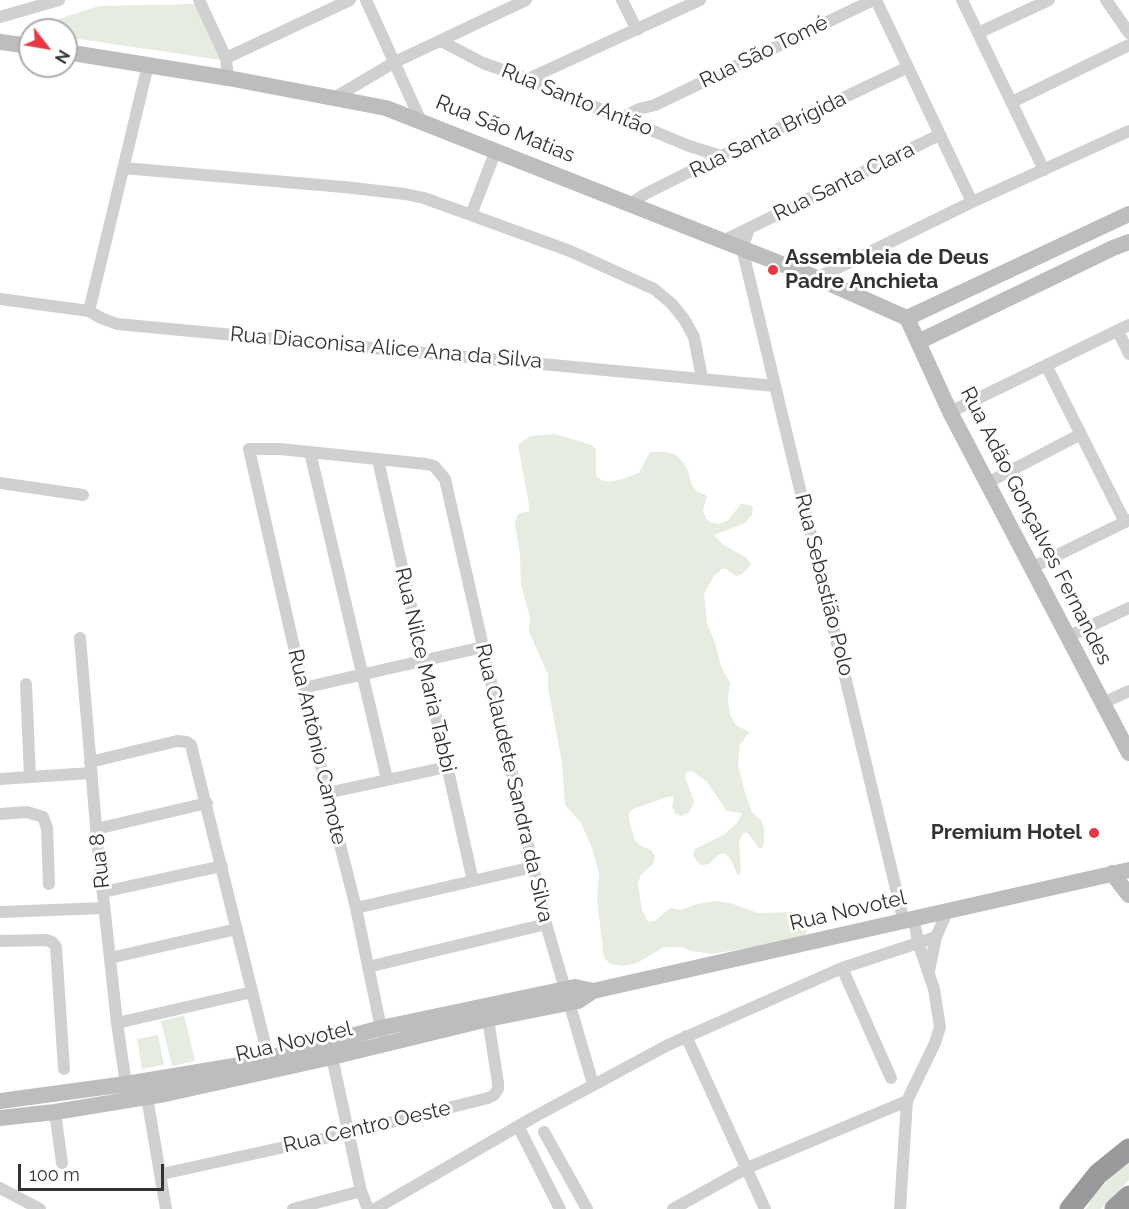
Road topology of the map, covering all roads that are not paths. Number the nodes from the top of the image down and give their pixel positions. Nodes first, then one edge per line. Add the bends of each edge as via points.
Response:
1 (59, 0) edge
2 (199, 0) edge
3 (350, 0) edge
4 (366, 0) edge
5 (526, 0) edge
6 (622, 0) edge
7 (699, 0) edge
8 (874, 0) edge
9 (962, 0) edge
10 (1049, 0) edge
11 (1106, 0) edge
12 (0, 17) edge
13 (637, 30) junction
14 (462, 31) junction
15 (978, 33) junction
16 (1129, 33) edge
17 (441, 41) junction
18 (0, 42) edge
19 (18, 44) edge
20 (1129, 45) edge
21 (78, 54) edge
22 (465, 54) junction
23 (226, 58) junction
24 (395, 62) junction
25 (148, 65) junction
26 (556, 66) junction
27 (906, 68) junction
28 (228, 78) junction
29 (528, 79) junction
30 (552, 89) junction
31 (333, 98) junction
32 (1012, 102) junction
33 (655, 105) junction
34 (622, 117) junction
35 (420, 119) junction
36 (647, 127) junction
37 (1129, 131) edge
38 (939, 135) junction
39 (689, 146) junction
40 (496, 150) junction
41 (721, 156) junction
42 (123, 168) junction
43 (694, 170) junction
44 (1044, 170) junction
45 (972, 202) junction
46 (630, 204) junction
47 (1129, 214) edge
48 (471, 215) junction
49 (749, 229) junction
50 (723, 241) junction
51 (1129, 242) edge
52 (742, 248) junction
53 (1035, 258) junction
54 (825, 281) junction
55 (1044, 281) junction
56 (0, 299) edge
57 (89, 311) junction
58 (907, 318) junction
59 (1123, 328) edge
60 (918, 342) junction
61 (1129, 354) edge
62 (1046, 365) junction
63 (702, 378) junction
64 (775, 386) junction
65 (950, 412) junction
66 (1081, 434) junction
67 (310, 452) junction
68 (378, 460) junction
69 (0, 483) edge
70 (987, 483) junction
71 (83, 495) dead end
72 (1127, 521) edge
73 (1031, 568) junction
74 (1129, 608) edge
75 (1067, 637) junction
76 (80, 638) dead end
77 (483, 647) junction
78 (423, 661) junction
79 (362, 674) junction
80 (26, 684) dead end
81 (303, 688) junction
82 (1129, 691) edge
83 (1103, 703) junction
84 (1129, 753) edge
85 (447, 767) junction
86 (90, 768) junction
87 (30, 777) junction
88 (387, 778) junction
89 (0, 779) edge
90 (327, 792) junction
91 (207, 803) junction
92 (0, 814) edge
93 (96, 829) junction
94 (222, 866) junction
95 (533, 867) junction
96 (1121, 871) edge
97 (473, 881) junction
98 (49, 884) dead end
99 (1129, 888) edge
100 (103, 892) junction
101 (1129, 896) edge
102 (105, 908) junction
103 (356, 908) junction
104 (0, 912) edge
105 (947, 912) junction
106 (909, 921) junction
107 (546, 924) junction
108 (237, 929) junction
109 (936, 937) junction
110 (0, 941) edge
111 (918, 942) junction
112 (110, 958) junction
113 (368, 967) junction
114 (842, 968) junction
115 (929, 972) junction
116 (252, 992) junction
117 (567, 996) junction
118 (488, 1019) junction
119 (117, 1023) junction
120 (383, 1036) junction
121 (686, 1036) junction
122 (332, 1057) junction
123 (270, 1064) junction
124 (64, 1069) dead end
125 (891, 1078) dead end
126 (126, 1084) junction
127 (593, 1084) junction
128 (147, 1097) junction
129 (0, 1101) edge
130 (907, 1101) junction
131 (108, 1103) junction
132 (55, 1112) junction
133 (0, 1118) edge
134 (519, 1128) junction
135 (544, 1132) dead end
136 (348, 1133) junction
137 (1129, 1149) edge
138 (63, 1163) dead end
139 (747, 1168) junction
140 (162, 1174) junction
141 (0, 1188) edge
142 (361, 1191) junction
143 (1129, 1196) edge
144 (395, 1204) edge
145 (40, 1209) edge
146 (166, 1209) edge
147 (293, 1209) edge
148 (368, 1209) edge
149 (375, 1209) edge
150 (560, 1209) edge
151 (588, 1209) edge
152 (673, 1209) edge
153 (765, 1209) edge
154 (900, 1209) edge
155 (1070, 1209) edge
156 (1115, 1209) edge

1 - 12 street
2 - 23 street
3 - 23 street
4 - 24 street
5 - 14 street
6 - 13 street
7 - 13 street
8 - 27 street
8 - 33 street, Rua São Tomé
9 - 15 street
10 - 15 street
11 - 16 street
13 - 26 street
14 - 17 street
14 - 22 street
15 - 32 street
17 - 22 street, Rua Santo Antão
17 - 24 street
18 - 19 street
20 - 32 street
21 - 25 street, Rua São Matias
22 - 29 street, Rua Santo Antão
23 - 28 street
24 - 31 street
24 - 35 street
25 - 28 street, Rua São Matias
25 - 42 street
26 - 29 street
26 - 30 street
27 - 38 street
27 - 41 street, Rua Santa Brígida
28 - 31 street, Rua São Matias
29 - 30 street, Rua Santo Antão
30 - 34 street, Rua Santo Antão
31 - 35 street, Rua São Matias
32 - 44 street
33 - 34 street, Rua São Tomé
33 - 36 street
34 - 36 street, Rua Santo Antão
35 - 40 street, Rua São Matias
36 - 39 street, Rua Santo Antão
37 - 44 street
38 - 45 street
38 - 49 street, Rua Santa Clara
39 - 41 street, Rua Santo Antão
39 - 43 street
40 - 46 street, Rua São Matias
40 - 48 street
41 - 43 street, Rua Santa Brígida
42 - 48 street via 405,194
42 - 57 street
43 - 46 street, Rua Santa Brígida
44 - 45 street
45 - 54 street via 847,263
46 - 50 street, Rua São Matias
47 - 53 street
48 - 63 street via 570,251 654,290 672,304 694,337
49 - 50 street, Rua Santa Clara
49 - 52 street, Rua Santa Clara
50 - 52 street, Rua São Matias
51 - 55 street
52 - 54 street, Rua São Matias
52 - 64 street, Rua Sebastião Polo
53 - 55 street
53 - 58 street
54 - 58 street, Rua São Matias
55 - 60 street
56 - 57 street, Rua Diaconisa Alice Ana da Silva
57 - 63 street, Rua Diaconisa Alice Ana da Silva via 117,324
58 - 60 street, Rua Adão Gonçalves Fernandes
59 - 61 street
59 - 62 street
60 - 65 street, Rua Adão Gonçalves Fernandes
62 - 65 street
62 - 66 street
63 - 64 street, Rua Diaconisa Alice Ana da Silva
64 - 106 street, Rua Sebastião Polo
65 - 70 street, Rua Adão Gonçalves Fernandes
66 - 70 street
66 - 72 street
67 - 68 street
67 - 79 street
67 - 81 street, Rua Antônio Camote via 249,449
68 - 77 street, Rua Claudete Sandra da Silva via 434,466 445,479
68 - 78 street, Rua Nilce Maria Tabbi
69 - 71 street
70 - 73 street, Rua Adão Gonçalves Fernandes
72 - 73 street
73 - 75 street, Rua Adão Gonçalves Fernandes
74 - 75 street
75 - 83 street, Rua Adão Gonçalves Fernandes
76 - 86 street, Rua 8
77 - 78 street
77 - 95 street, Rua Claudete Sandra da Silva
78 - 79 street
78 - 85 street, Rua Nilce Maria Tabbi
79 - 81 street
79 - 88 street
80 - 87 street
81 - 90 street, Rua Antônio Camote
82 - 83 street
83 - 84 street, Rua Adão Gonçalves Fernandes
85 - 88 street
85 - 97 street, Rua Nilce Maria Tabbi
86 - 87 street
86 - 91 street via 177,741 187,742 194,751
86 - 93 street, Rua 8
87 - 89 street
88 - 90 street
90 - 103 street, Rua Antônio Camote
91 - 93 street
91 - 94 street
92 - 98 street via 27,812 43,817 47,828
93 - 100 street, Rua 8
94 - 100 street
94 - 108 street
95 - 97 street
95 - 107 street, Rua Claudete Sandra da Silva
96 - 101 street, Rua Novotel
96 - 105 street, Rua Novotel
97 - 103 street
99 - 101 street
100 - 102 street, Rua 8
102 - 104 street
102 - 112 street, Rua 8
103 - 113 street, Rua Antônio Camote
105 - 106 street, Rua Novotel
105 - 109 street
106 - 111 street, Rua Sebastião Polo
106 - 117 street, Rua Novotel via 593,991 578,1001
107 - 113 street
107 - 117 street, Rua Claudete Sandra da Silva
108 - 112 street
108 - 116 street
109 - 111 street
109 - 115 street
110 - 124 street via 46,940 56,947
111 - 114 street
111 - 115 street, Rua Sebastião Polo
112 - 119 street, Rua 8
113 - 120 street, Rua Antônio Camote
114 - 121 street
114 - 125 street
115 - 130 street, Rua Sebastião Polo via 940,1027
116 - 119 street
116 - 123 street
117 - 118 street, Rua Novotel
117 - 120 street, Rua Novotel
117 - 127 street, Rua Claudete Sandra da Silva
118 - 120 street, Rua Novotel
118 - 136 street, Rua Centro Oeste via 498,1083 494,1095
119 - 126 street, Rua 8
120 - 122 street, Rua Novotel
120 - 123 street, Rua Novotel
121 - 127 street
121 - 139 street
122 - 123 street, Rua Novotel
122 - 136 street
123 - 126 street, Rua Novotel via 246,1064
123 - 128 street, Rua Novotel
126 - 128 street
126 - 129 street, Rua Novotel
126 - 131 street
127 - 134 street
128 - 131 street, Rua Novotel
128 - 140 street
130 - 139 street
130 - 154 street
131 - 132 street, Rua Novotel
132 - 133 street, Rua Novotel
132 - 138 street
134 - 144 street
134 - 150 street
135 - 151 street
136 - 140 street, Rua Centro Oeste
136 - 142 street
137 - 155 highway via 1098,1174
139 - 152 street
139 - 153 street
140 - 146 street
141 - 145 street
142 - 147 street
142 - 148 street
143 - 156 highway
144 - 149 street

